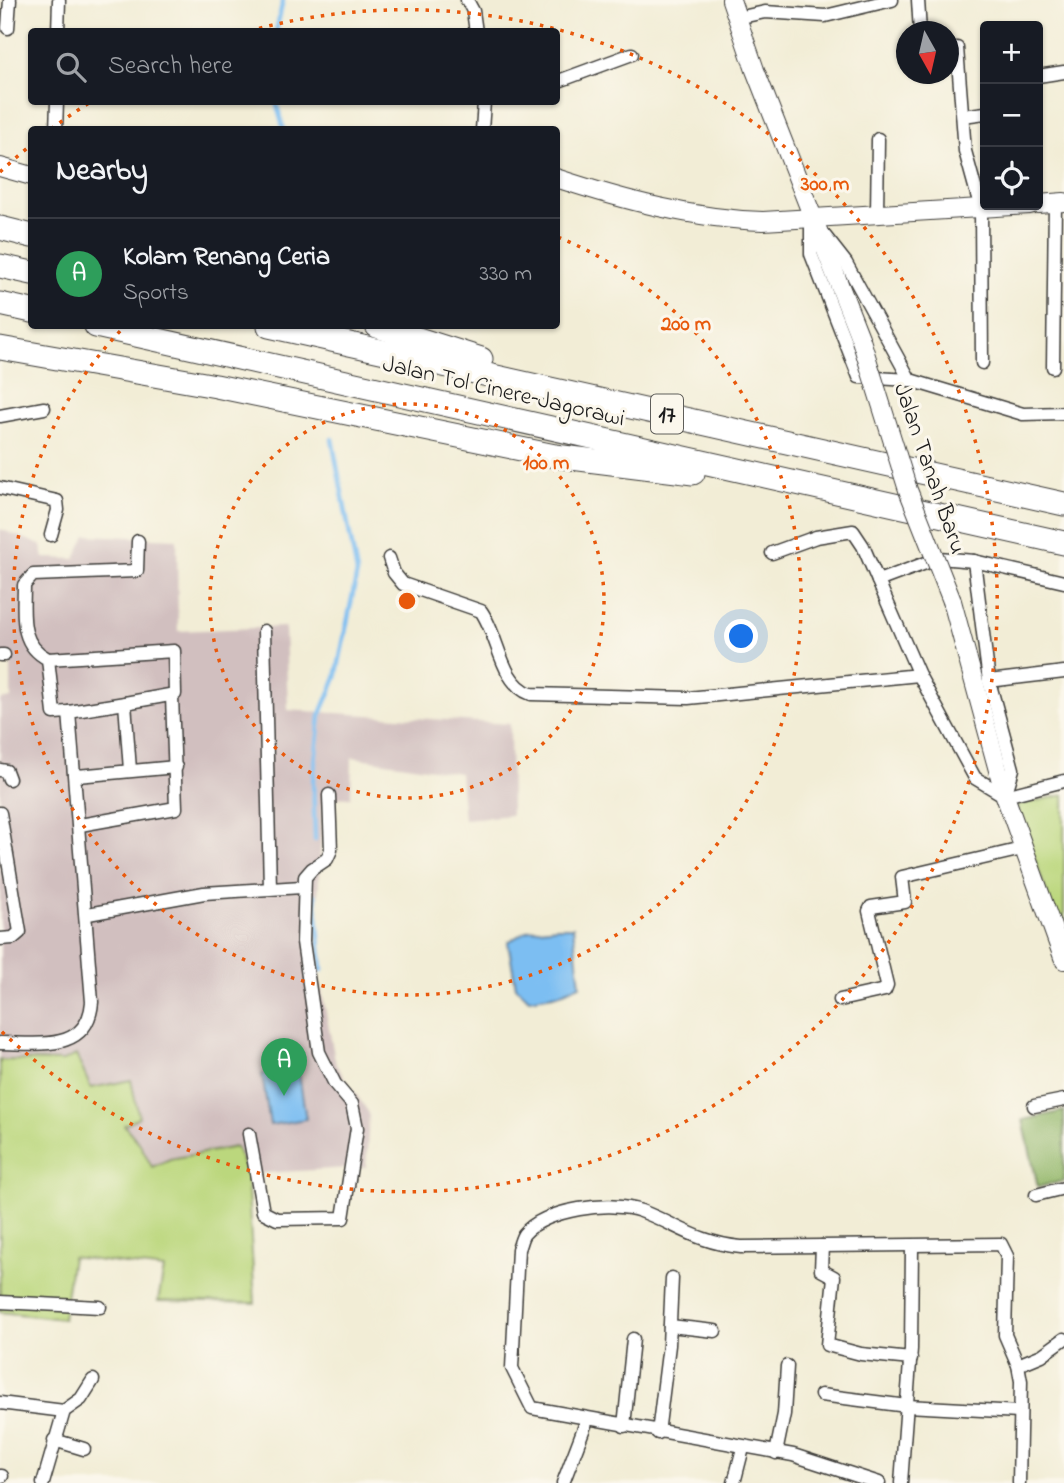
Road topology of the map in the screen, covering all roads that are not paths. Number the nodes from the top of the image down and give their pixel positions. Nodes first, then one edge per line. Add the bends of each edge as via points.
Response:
1 (10, 0) edge
2 (59, 0) edge
3 (467, 0) edge
4 (731, 0) edge
5 (892, 0) edge
6 (918, 0) edge
7 (737, 18) junction
8 (919, 21) edge
9 (8, 27) dead end
10 (58, 28) edge
11 (475, 28) edge
12 (632, 54) dead end
13 (959, 71) edge
14 (1064, 72) edge
15 (1043, 75) edge
16 (560, 81) edge
17 (57, 105) edge
18 (484, 105) edge
19 (980, 114) edge
20 (963, 116) junction
21 (56, 126) edge
22 (482, 126) edge
23 (878, 139) dead end
24 (0, 167) edge
25 (28, 175) edge
26 (560, 179) edge
27 (1052, 203) edge
28 (980, 205) edge
29 (980, 209) edge
30 (981, 210) edge
31 (877, 214) junction
32 (811, 218) junction
33 (0, 228) edge
34 (28, 235) edge
35 (0, 266) edge
36 (28, 272) edge
37 (0, 304) edge
38 (28, 310) edge
39 (109, 329) edge
40 (283, 329) edge
41 (386, 329) edge
42 (0, 348) edge
43 (982, 363) dead end
44 (1054, 367) dead end
45 (910, 380) junction
46 (620, 403) junction
47 (44, 408) dead end
48 (1064, 413) edge
49 (0, 416) edge
50 (0, 488) edge
51 (828, 490) junction
52 (1064, 504) edge
53 (51, 535) dead end
54 (138, 541) dead end
55 (1064, 543) edge
56 (772, 553) dead end
57 (389, 558) dead end
58 (974, 561) junction
59 (878, 581) junction
60 (1064, 582) edge
61 (264, 631) dead end
62 (48, 659) junction
63 (1064, 672) edge
64 (919, 675) junction
65 (989, 681) junction
66 (172, 696) junction
67 (125, 703) junction
68 (69, 712) junction
69 (176, 767) junction
70 (130, 770) junction
71 (77, 776) junction
72 (1064, 781) edge
73 (329, 795) dead end
74 (1005, 796) junction
75 (0, 813) edge
76 (80, 825) junction
77 (1026, 848) junction
78 (302, 887) junction
79 (270, 888) junction
80 (88, 914) junction
81 (0, 939) edge
82 (1064, 960) edge
83 (840, 1000) dead end
84 (0, 1043) edge
85 (1064, 1100) edge
86 (1034, 1106) dead end
87 (249, 1134) dead end
88 (1064, 1188) edge
89 (1036, 1195) dead end
90 (822, 1246) junction
91 (912, 1246) junction
92 (672, 1278) dead end
93 (0, 1303) edge
94 (100, 1307) dead end
95 (670, 1326) junction
96 (715, 1331) dead end
97 (633, 1339) dead end
98 (1064, 1339) edge
99 (911, 1359) junction
100 (1018, 1365) junction
101 (787, 1366) dead end
102 (93, 1380) dead end
103 (821, 1395) dead end
104 (0, 1403) edge
105 (907, 1406) junction
106 (64, 1410) junction
107 (1019, 1412) junction
108 (587, 1420) junction
109 (624, 1426) junction
110 (658, 1433) junction
111 (54, 1440) junction
112 (743, 1448) junction
113 (84, 1449) dead end
114 (776, 1453) junction
115 (567, 1482) edge
116 (43, 1483) edge
117 (734, 1483) edge
118 (879, 1483) edge
119 (901, 1483) edge
120 (1019, 1483) edge

1 - 9 street
2 - 10 street
3 - 11 street
4 - 7 main road, Jalan Tanah Baru
5 - 7 street via 825,16 765,12
6 - 8 street
7 - 32 main road, Jalan Tanah Baru
12 - 16 street
13 - 20 street
14 - 15 street
17 - 21 street
18 - 22 street
19 - 20 street
20 - 28 street via 965,150
23 - 31 street
24 - 25 main road
26 - 32 main road via 697,216 763,221
27 - 44 street
29 - 31 main road
30 - 43 street
31 - 32 main road
32 - 45 street via 846,262
32 - 45 street via 811,254 859,377
32 - 74 main road, Jalan Tanah Baru, bridge via 861,340 908,489 952,601
33 - 34 highway
35 - 36 highway
37 - 38 highway
39 - 51 highway, Jalan Tol Cinere–Jagorawi / 17
40 - 46 highway, Jalan Tol Cinere–Jagorawi / 17
41 - 46 highway
42 - 51 highway via 216,386 555,456
45 - 48 street via 1023,414
46 - 52 highway, Jalan Tol Cinere–Jagorawi / 17
47 - 49 street
50 - 53 street via 57,501
51 - 55 highway, Jalan Tol Cinere–Jagorawi / 17
54 - 62 street via 139,565 134,572 33,575 26,579 26,637 38,654
56 - 59 street via 816,537 853,531
57 - 64 street via 403,584 481,611 510,678 518,690 531,694 688,698
58 - 59 street via 939,558
58 - 60 street
58 - 65 street
59 - 64 street
61 - 79 street
62 - 66 street via 169,650 176,654
62 - 68 street via 52,710 56,714
63 - 65 street
64 - 74 street via 975,778
65 - 74 street via 1013,769
66 - 67 street
66 - 69 street
67 - 68 street
67 - 70 street
68 - 71 street
69 - 70 street
69 - 76 street via 176,808
70 - 71 street
71 - 76 street
72 - 74 street
73 - 78 street via 331,850
74 - 77 main road, Jalan Tanah Baru
75 - 81 street via 20,932
76 - 80 street
77 - 82 main road, Jalan Tanah Baru
77 - 83 street via 902,877 905,902 869,911 885,990
78 - 79 street
78 - 87 street via 303,942 318,1052 352,1104 357,1128 343,1218 276,1219 263,1212
79 - 80 street via 204,893
80 - 84 street via 89,1021 59,1042
85 - 86 street
88 - 89 street
90 - 91 street
90 - 99 street via 821,1270 834,1277 827,1345
90 - 108 street via 712,1244 625,1208 569,1210 523,1235 518,1249 514,1378 532,1408
91 - 99 street
91 - 100 street via 997,1243 1005,1247 1005,1335
92 - 95 street
93 - 94 street
95 - 96 street
95 - 110 street
97 - 109 street
98 - 100 street
99 - 105 street
100 - 107 street
101 - 114 street
102 - 106 street via 81,1399
103 - 105 street
104 - 106 street
105 - 107 street
105 - 119 street
106 - 111 street
107 - 120 street
108 - 109 street
108 - 115 street
109 - 110 street
110 - 112 street
111 - 113 street
111 - 116 street
112 - 114 street
112 - 117 street
114 - 118 street

